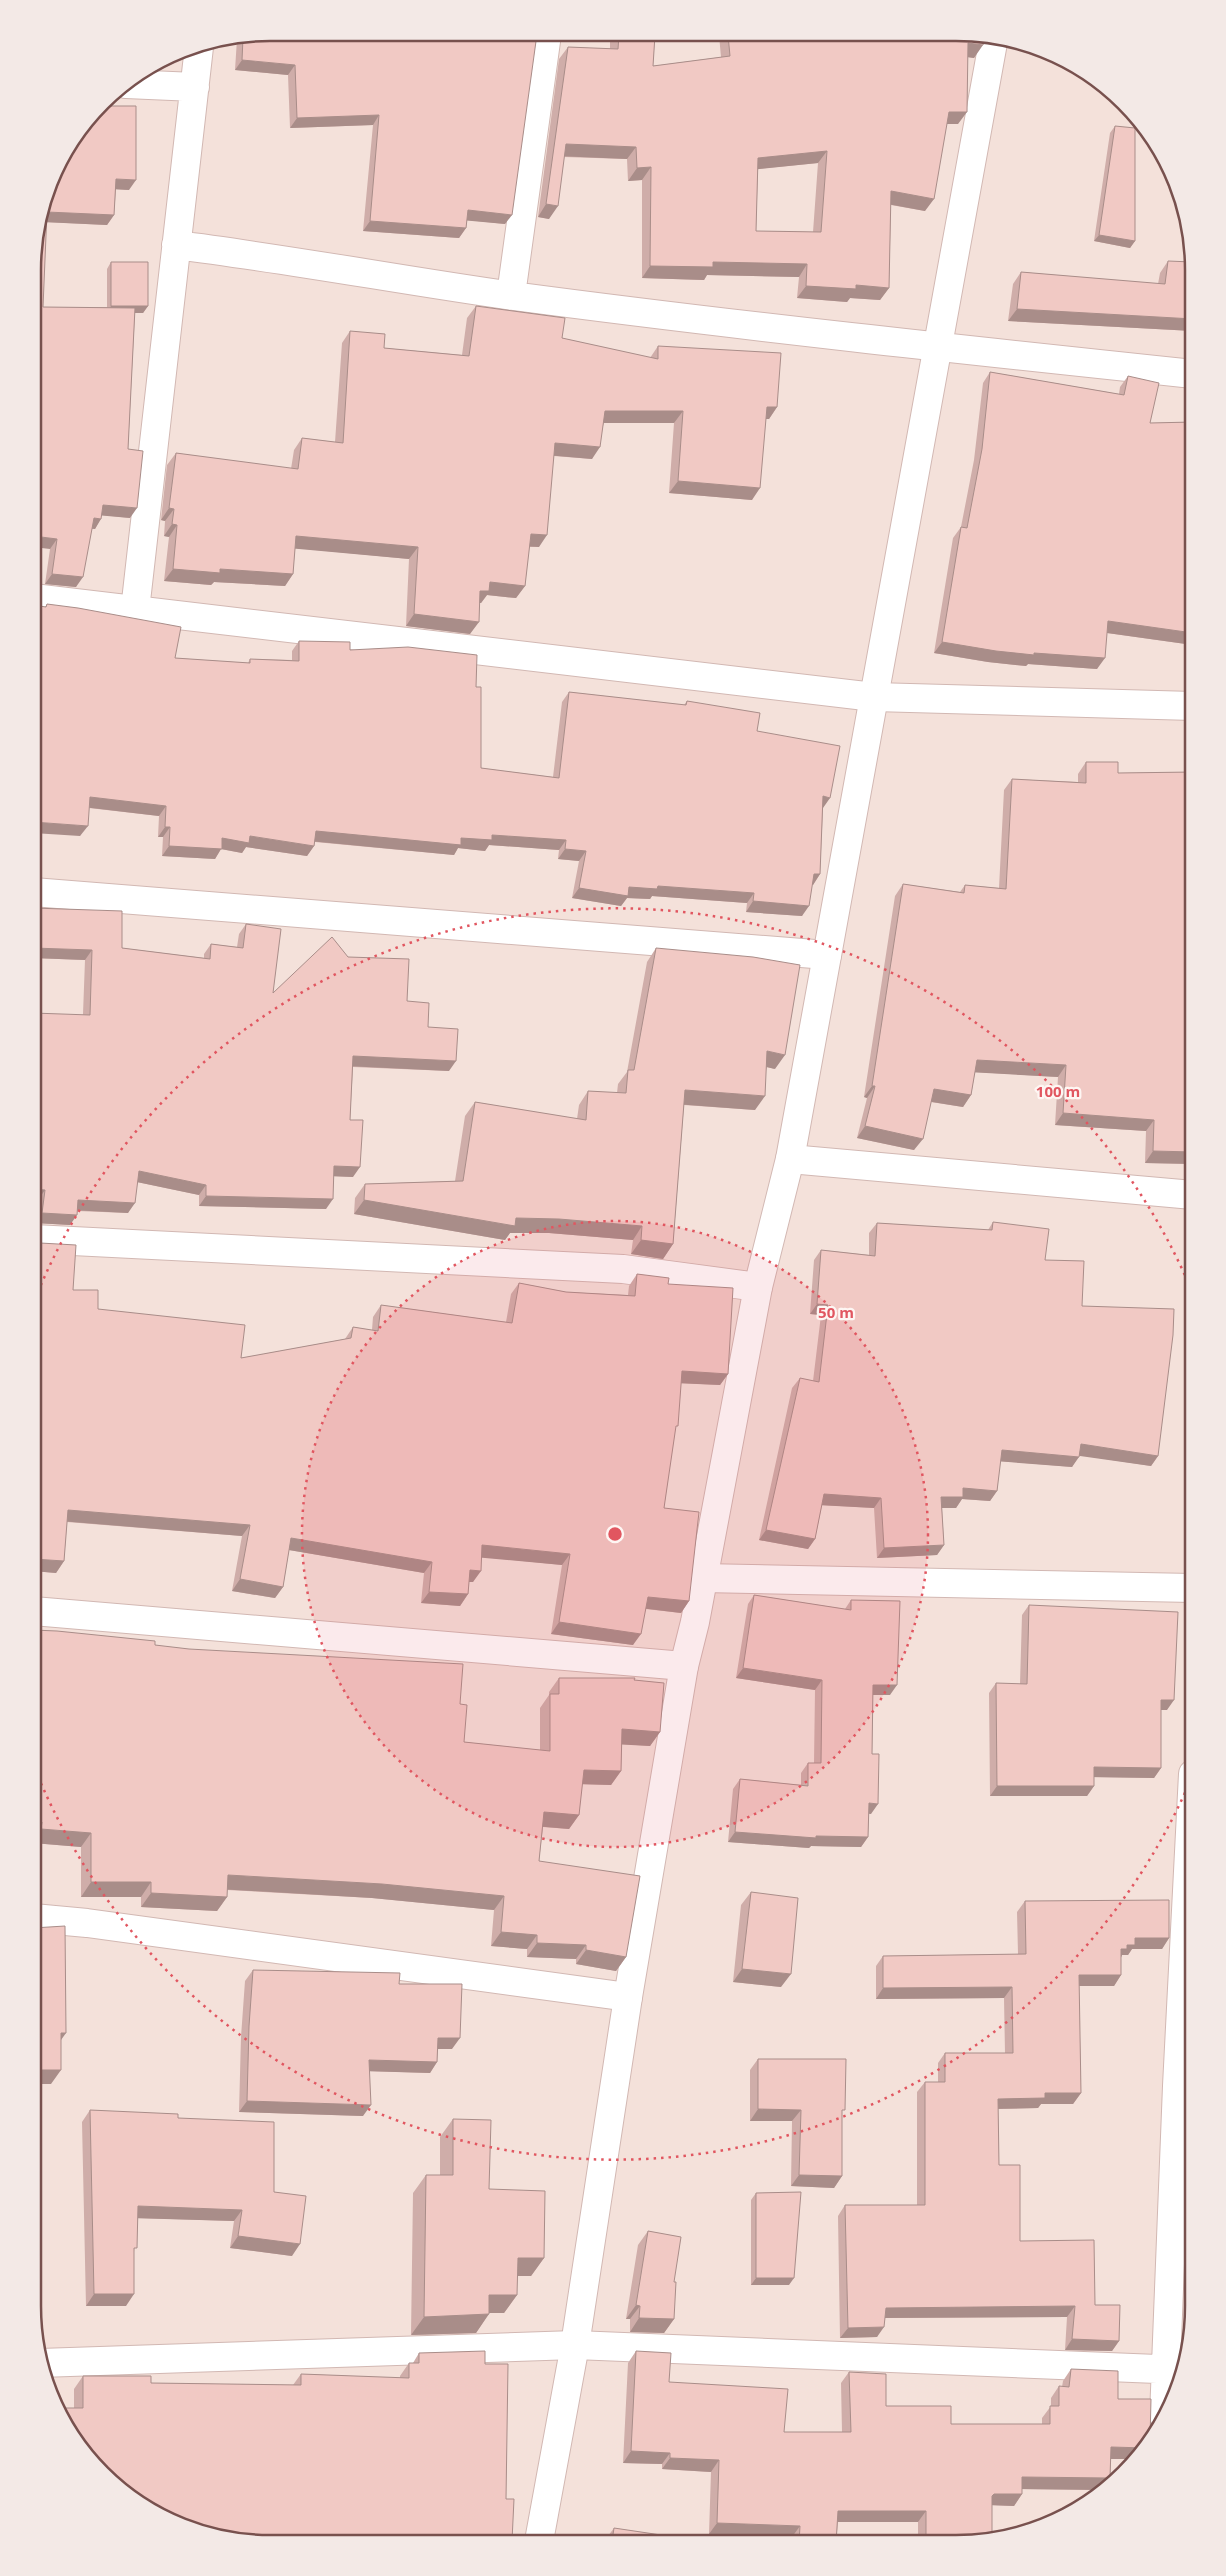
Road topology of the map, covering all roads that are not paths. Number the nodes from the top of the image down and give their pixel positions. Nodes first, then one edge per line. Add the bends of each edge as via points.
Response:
1 (545, 41) edge
2 (993, 44) edge
3 (198, 52) edge
4 (137, 84) edge
5 (195, 87) junction
6 (176, 245) junction
7 (511, 295) junction
8 (937, 347) junction
9 (1185, 373) edge
10 (41, 599) edge
11 (135, 610) junction
12 (874, 697) junction
13 (1185, 706) edge
14 (41, 893) edge
15 (827, 955) junction
16 (790, 1159) junction
17 (1185, 1194) edge
18 (41, 1240) edge
19 (758, 1287) junction
20 (702, 1578) junction
21 (1185, 1588) edge
22 (41, 1613) edge
23 (684, 1666) junction
24 (41, 1919) edge
25 (628, 1997) junction
26 (1185, 2086) edge
27 (574, 2345) junction
28 (49, 2363) edge
29 (1175, 2370) edge
30 (540, 2535) edge

1 - 7 street
2 - 8 street
3 - 5 street
4 - 5 street
5 - 6 street
6 - 7 street via 274,257
6 - 11 street
7 - 8 street
8 - 9 street
8 - 12 street
10 - 11 street
11 - 12 street
12 - 13 street
12 - 15 street
14 - 15 street
15 - 16 street
16 - 17 street
16 - 19 street
18 - 19 street via 623,1269
19 - 20 street
20 - 21 street
20 - 23 street
22 - 23 street
23 - 25 street
24 - 25 street
25 - 27 street
26 - 29 street
27 - 28 street
27 - 29 street
27 - 30 street

